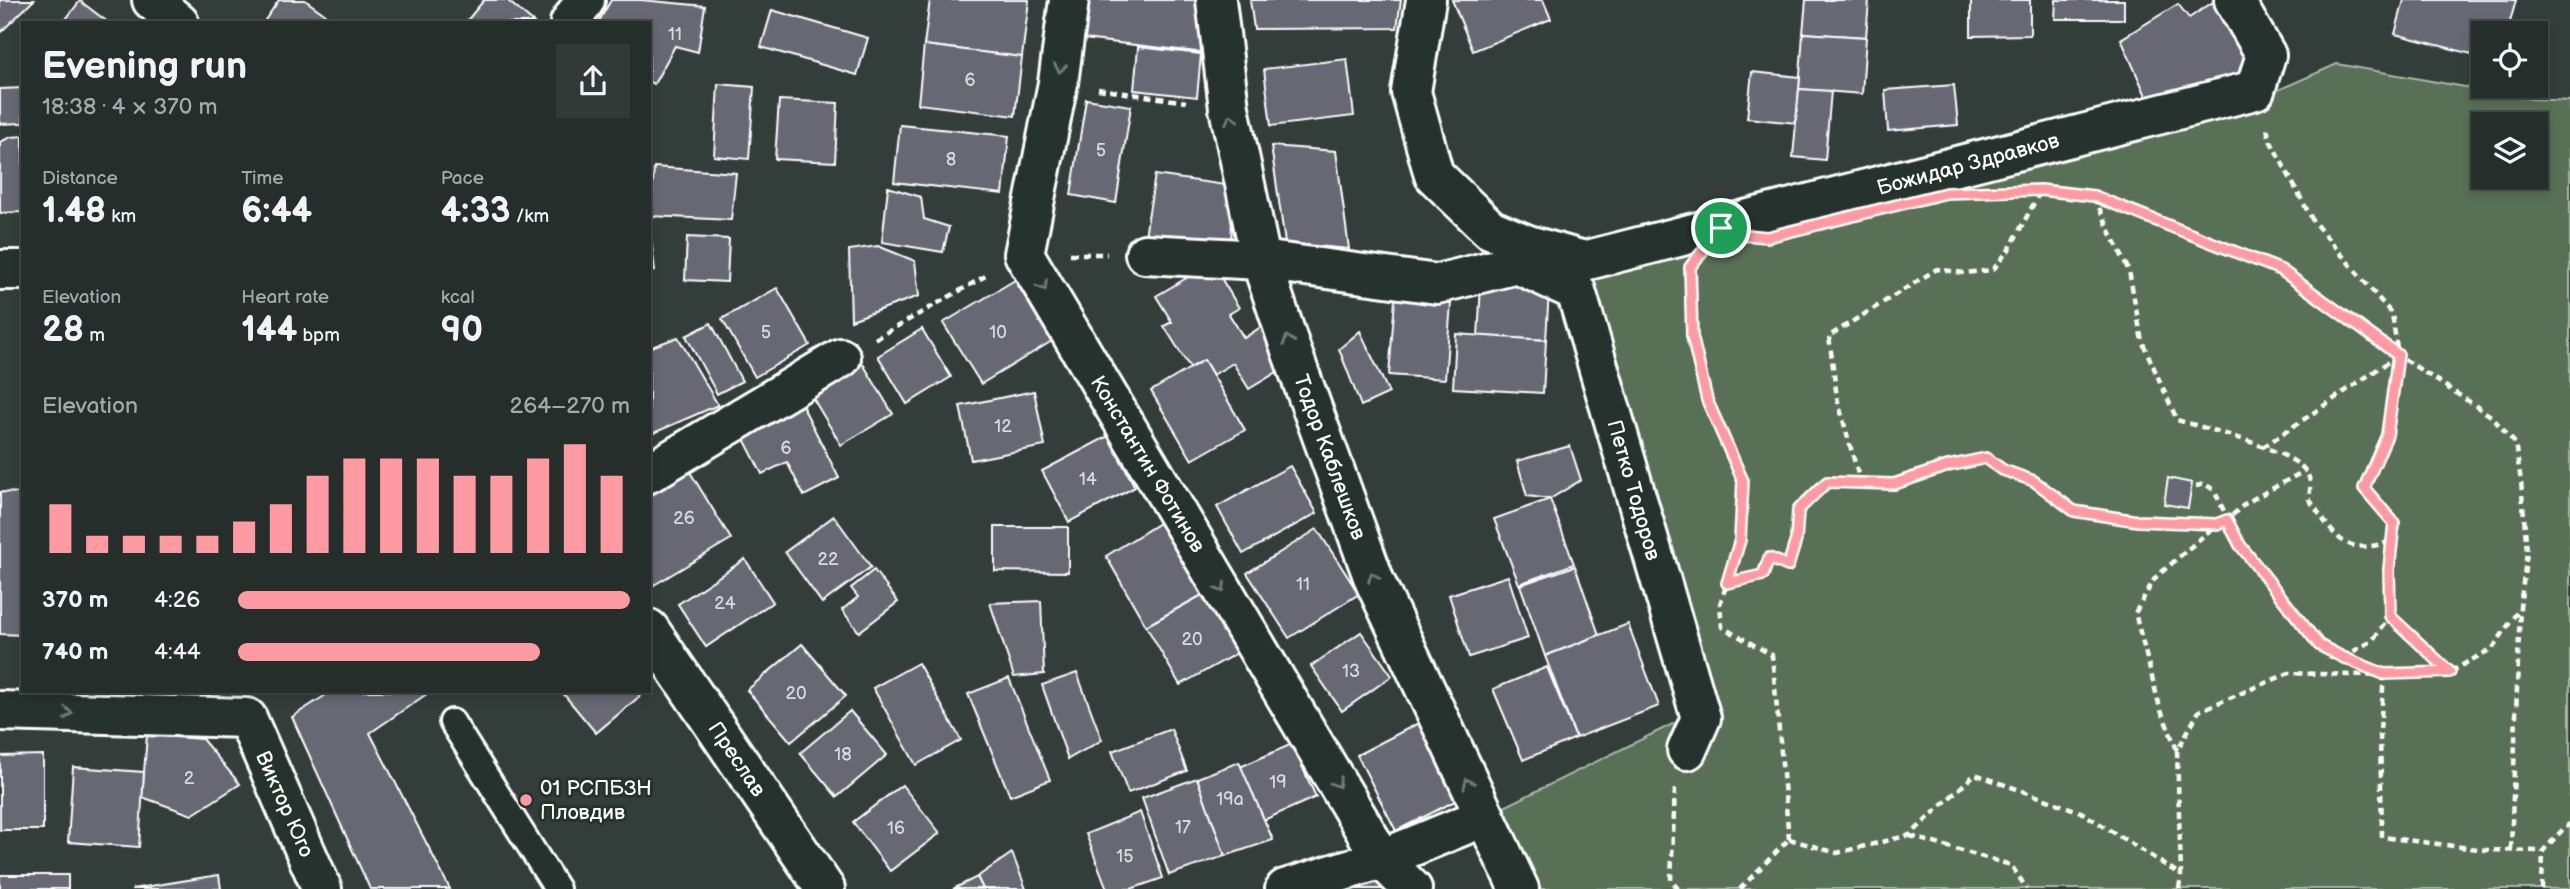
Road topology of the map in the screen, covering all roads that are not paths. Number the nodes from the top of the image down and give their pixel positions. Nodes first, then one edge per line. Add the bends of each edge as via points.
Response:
1 (152, 0) edge
2 (585, 0) edge
3 (1069, 0) edge
4 (1216, 0) edge
5 (1426, 0) edge
6 (2234, 0) edge
7 (177, 21) edge
8 (571, 21) edge
9 (1144, 254) road end
10 (1262, 260) junction
11 (0, 270) edge
12 (21, 270) edge
13 (841, 358) road end
14 (651, 472) edge
15 (651, 632) edge
16 (0, 710) edge
17 (452, 722) dead end
18 (1688, 750) road end
19 (1485, 817) junction
20 (1382, 859) junction
21 (322, 889) edge
22 (556, 889) edge
23 (825, 889) edge
24 (1285, 889) edge
25 (1412, 889) edge
26 (1519, 889) edge

1 - 7 street
2 - 8 street
3 -> 20 street, Константин Фотинов via 1058,83 1024,254
10 -> 4 street, Тодор Каблешков via 1229,108
5 - 6 street, Божидар Здравков via 1411,92 1434,174 1490,229 1584,261 2255,90 2266,55
9 - 10 street
10 - 18 street, Петко Тодоров via 1437,284 1517,264 1576,291 1701,718
19 -> 10 street, Тодор Каблешков via 1375,582
11 - 12 street
13 - 14 street
15 - 23 street, Преслав
16 -> 21 street, Виктор Юго via 247,718
17 - 22 lane
19 - 20 street
19 - 26 street, Тодор Каблешков
20 - 24 street
20 - 25 street, Константин Фотинов

